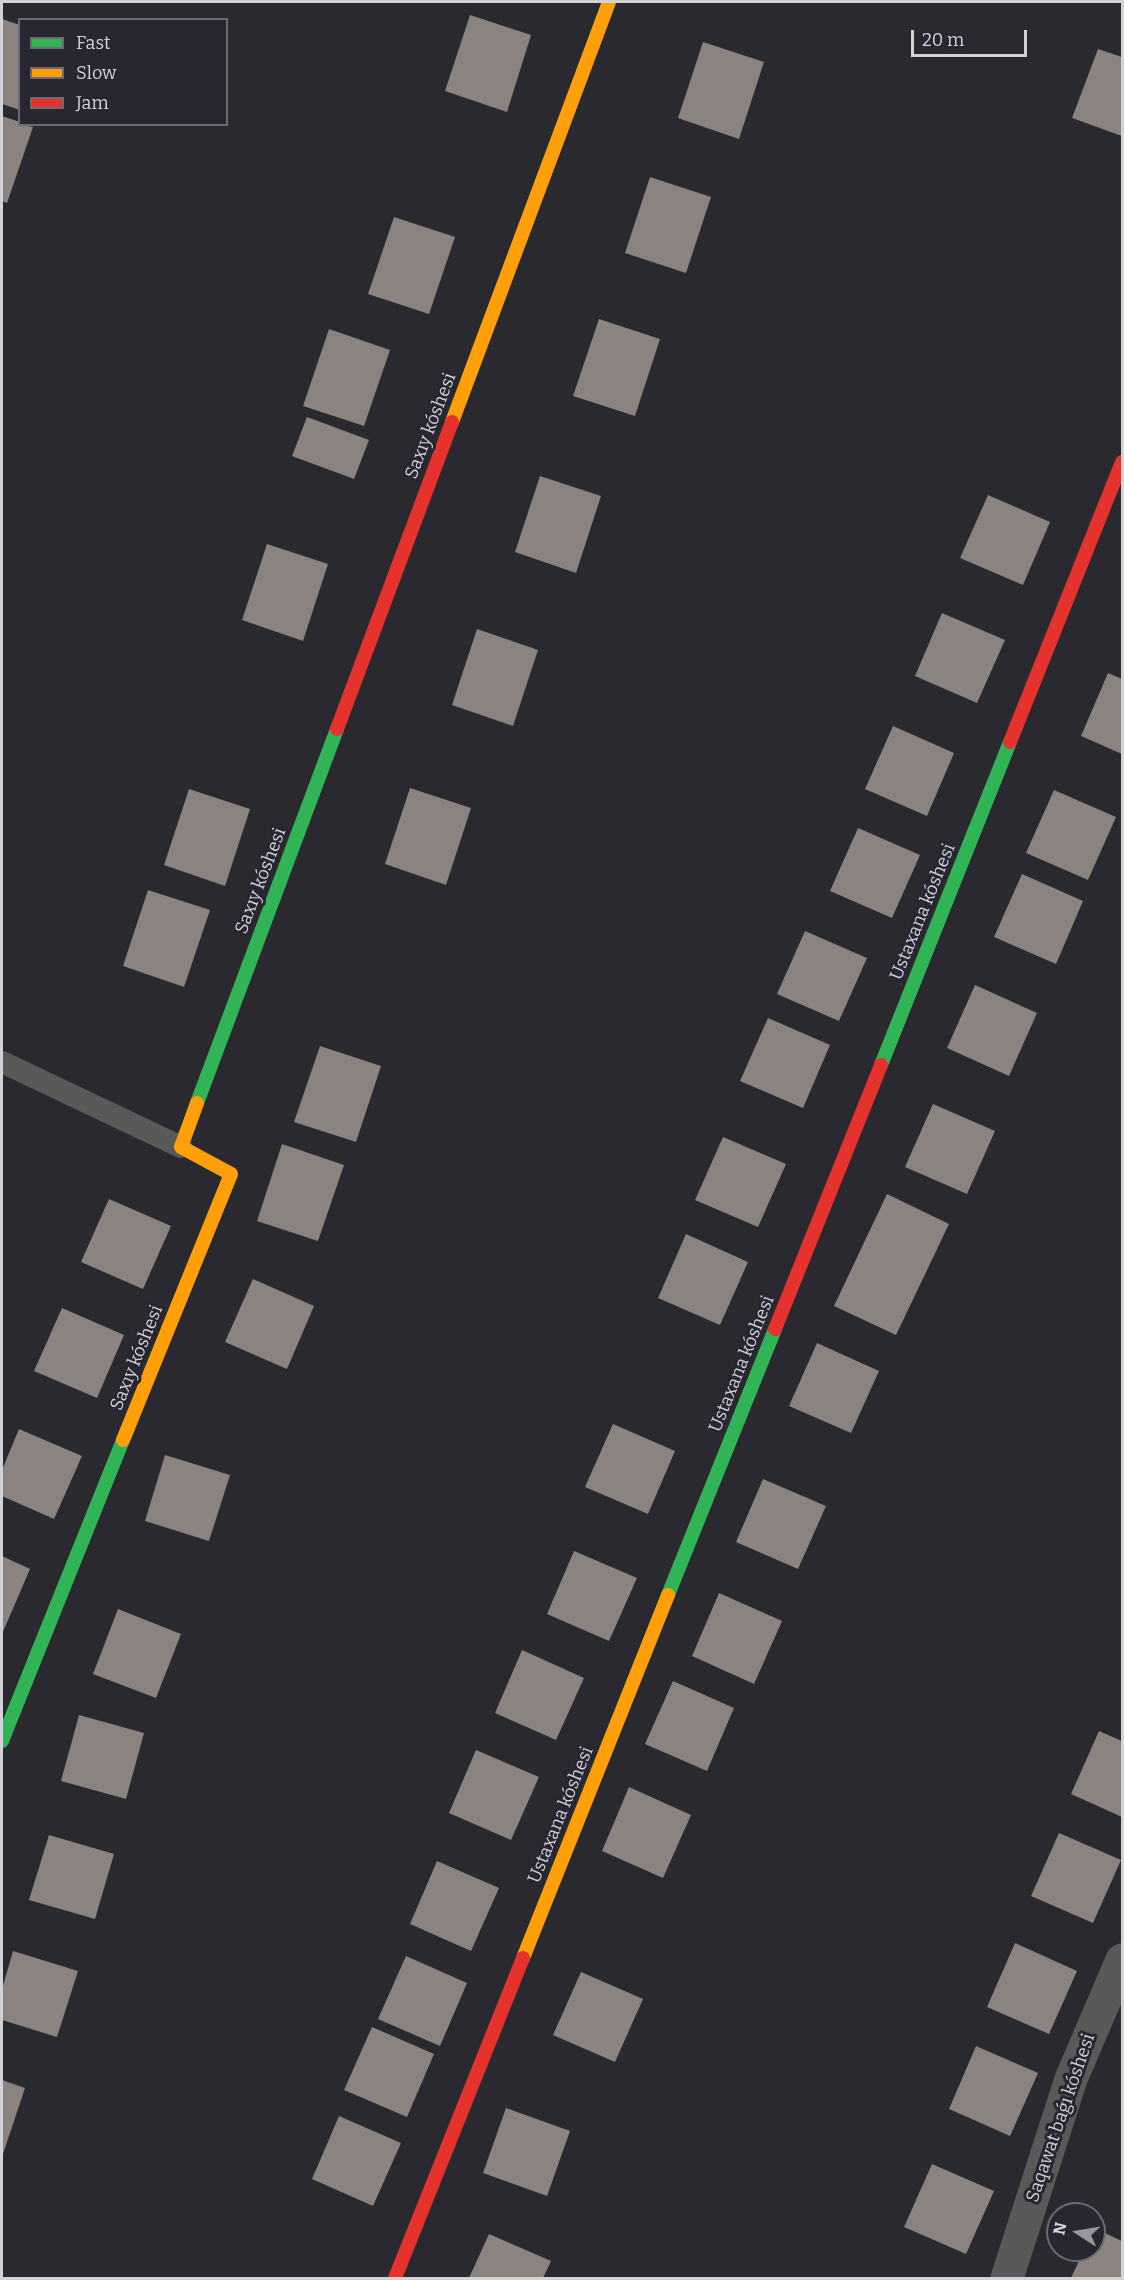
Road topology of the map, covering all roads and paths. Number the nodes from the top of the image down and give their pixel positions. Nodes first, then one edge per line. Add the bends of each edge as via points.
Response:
1 (609, 2) edge
2 (1122, 467) edge
3 (2, 1062) edge
4 (181, 1147) junction
5 (2, 1741) edge
6 (1122, 1960) edge
7 (394, 2278) edge
8 (1007, 2278) edge

1 - 4 street, Saxıy kóshesi
2 - 7 street, Ustaxana kóshesi
3 - 4 lane
4 - 5 street, Saxıy kóshesi via 231,1174
6 - 8 street, Saqawat baǵı kóshesi via 1071,2079

